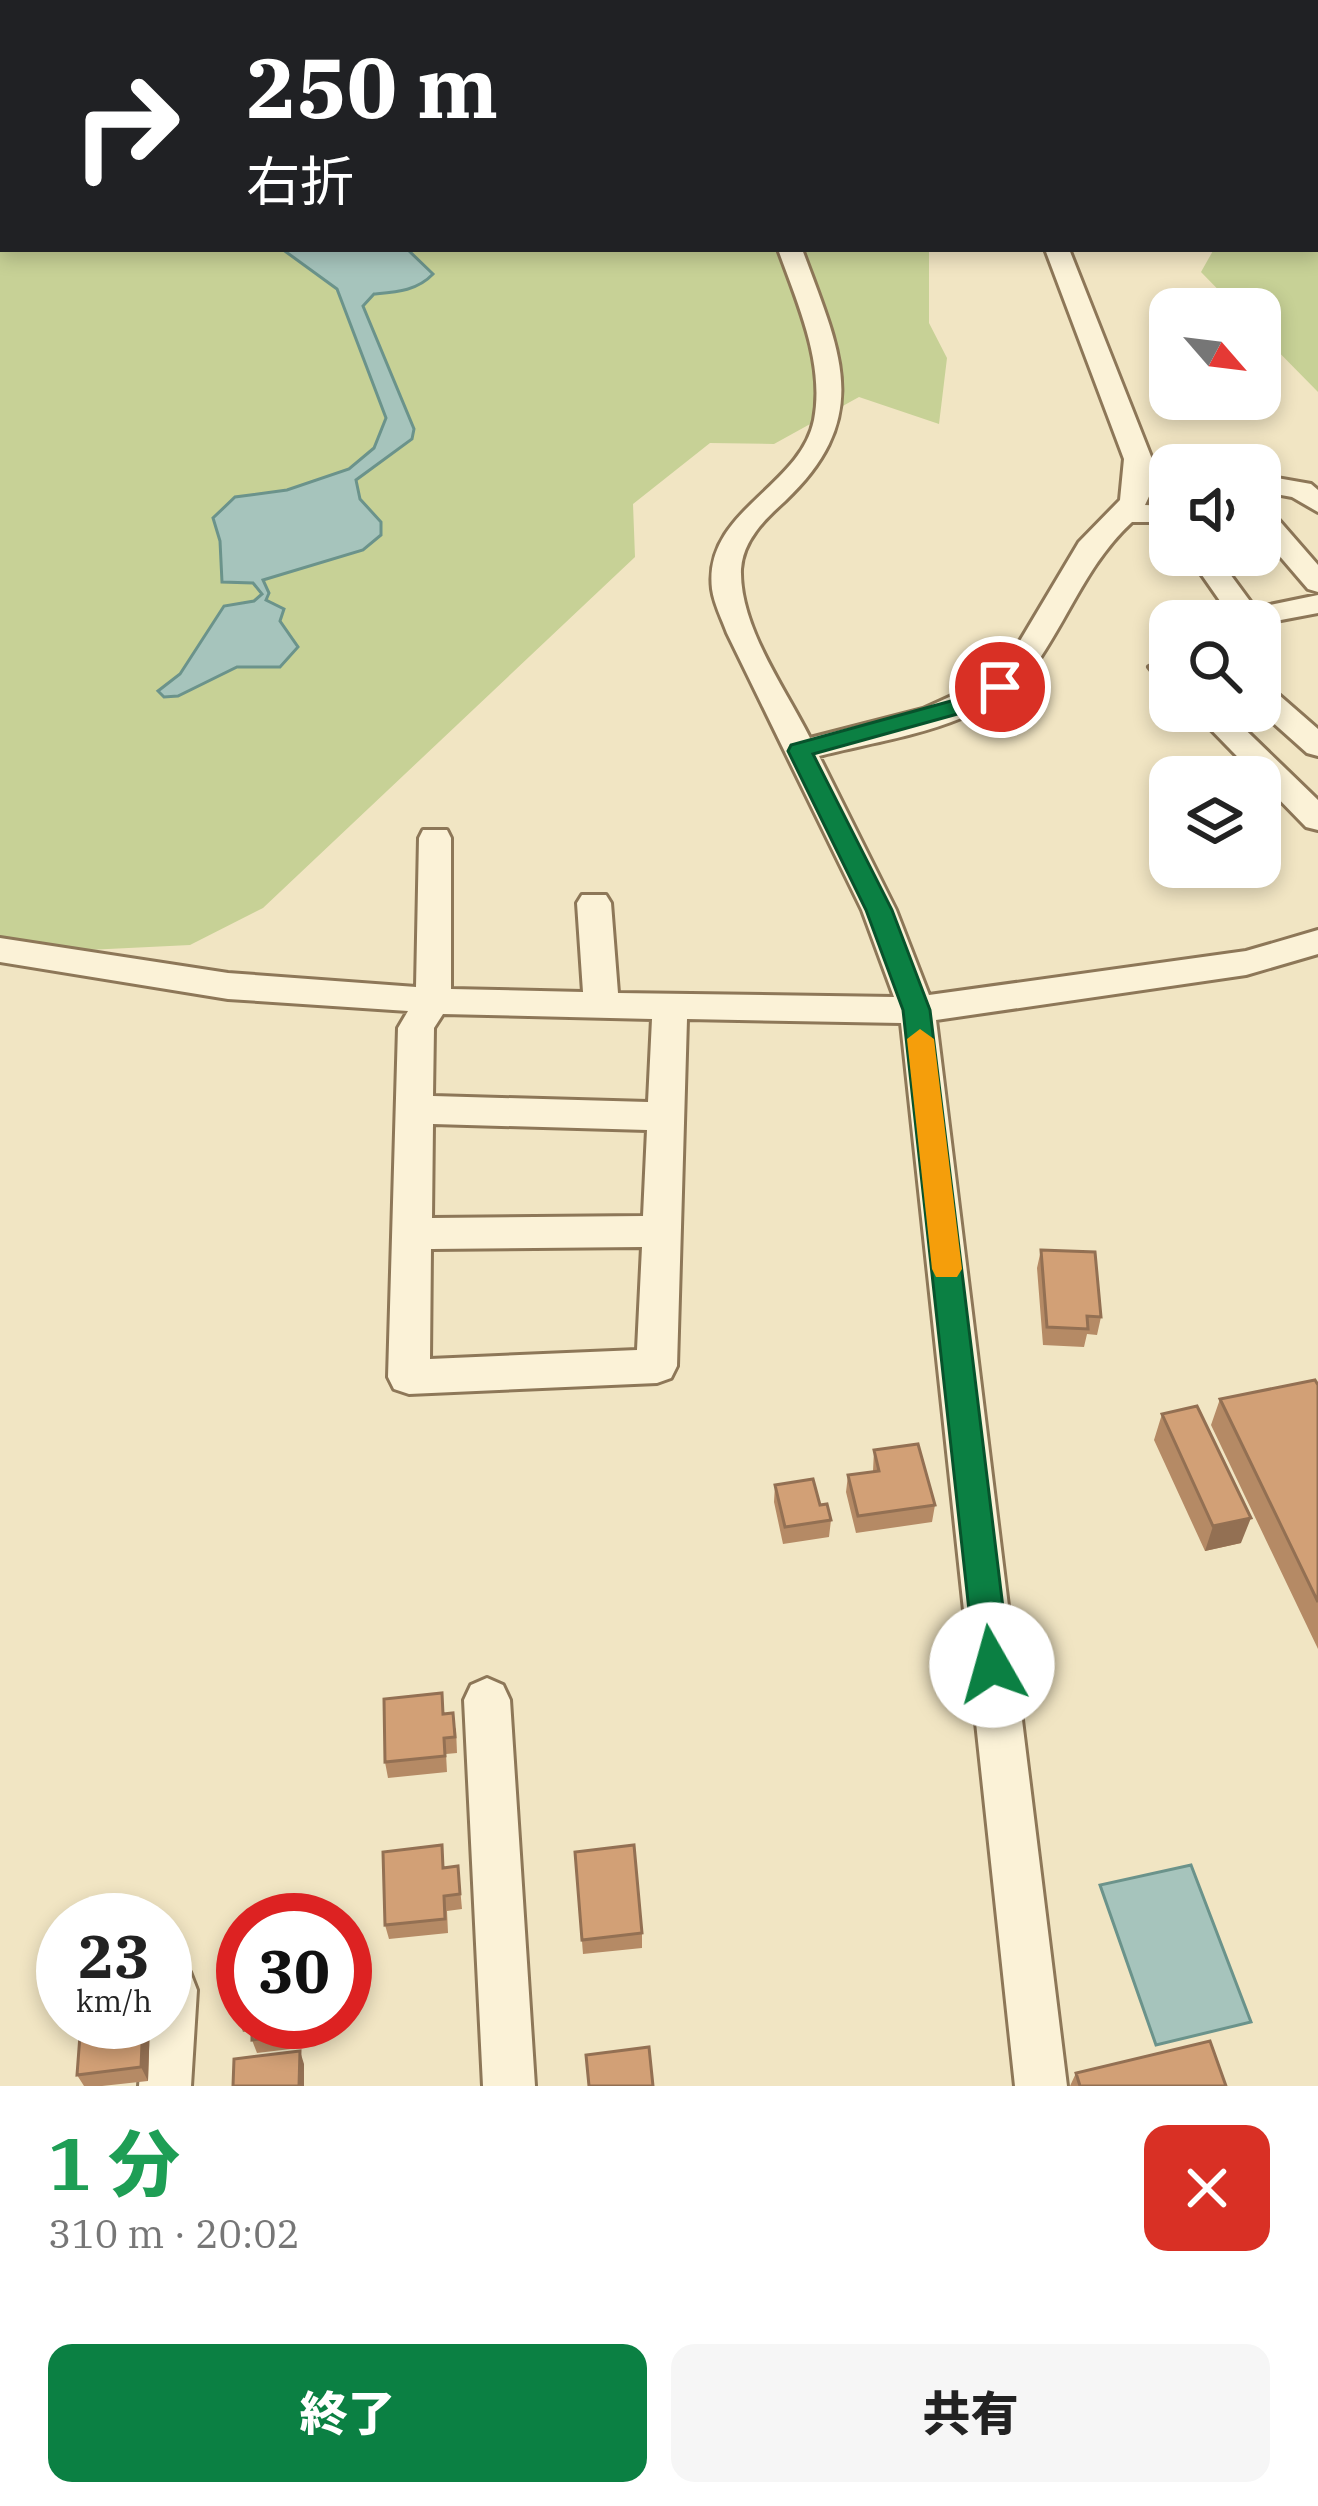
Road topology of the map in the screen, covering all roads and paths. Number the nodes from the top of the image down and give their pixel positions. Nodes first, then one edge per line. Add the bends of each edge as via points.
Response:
1 (791, 252) edge
2 (1058, 252) edge
3 (1149, 473) edge
4 (1281, 487) edge
5 (1149, 488) edge
6 (1318, 504) edge
7 (1125, 513) junction
8 (1149, 514) edge
9 (1281, 540) edge
10 (1217, 576) edge
11 (1318, 583) edge
12 (1318, 604) edge
13 (1281, 713) edge
14 (1229, 732) edge
15 (1318, 746) edge
16 (800, 751) junction
17 (1318, 819) edge
18 (435, 838) dead end
19 (594, 903) dead end
20 (1318, 943) edge
21 (0, 950) edge
22 (433, 1000) junction
23 (601, 1004) junction
24 (670, 1004) junction
25 (917, 1010) junction
26 (414, 1109) junction
27 (665, 1117) junction
28 (662, 1231) junction
29 (412, 1234) junction
30 (488, 1700) dead end
31 (168, 2049) edge
32 (165, 2086) edge
33 (509, 2086) edge
34 (1041, 2086) edge

1 - 16 street via 824,338 828,419 814,459 758,507 729,549 727,587
2 - 3 street
4 - 6 street
5 - 7 street
7 - 8 street
7 - 16 street via 1090,546 1000,687 970,703
9 - 11 street
10 - 12 street via 1247,618
13 - 15 street
14 - 17 street
16 - 25 street via 879,910
18 - 22 street
19 - 23 street
20 - 25 street via 1246,963
21 - 22 street via 228,986
22 - 23 street
22 - 26 street via 416,1028
23 - 24 street
24 - 25 street
24 - 27 street
25 - 34 street
26 - 27 street
26 - 29 street
27 - 28 street
28 - 29 street
28 - 29 street via 657,1366 409,1377
30 - 33 street
31 - 32 street

